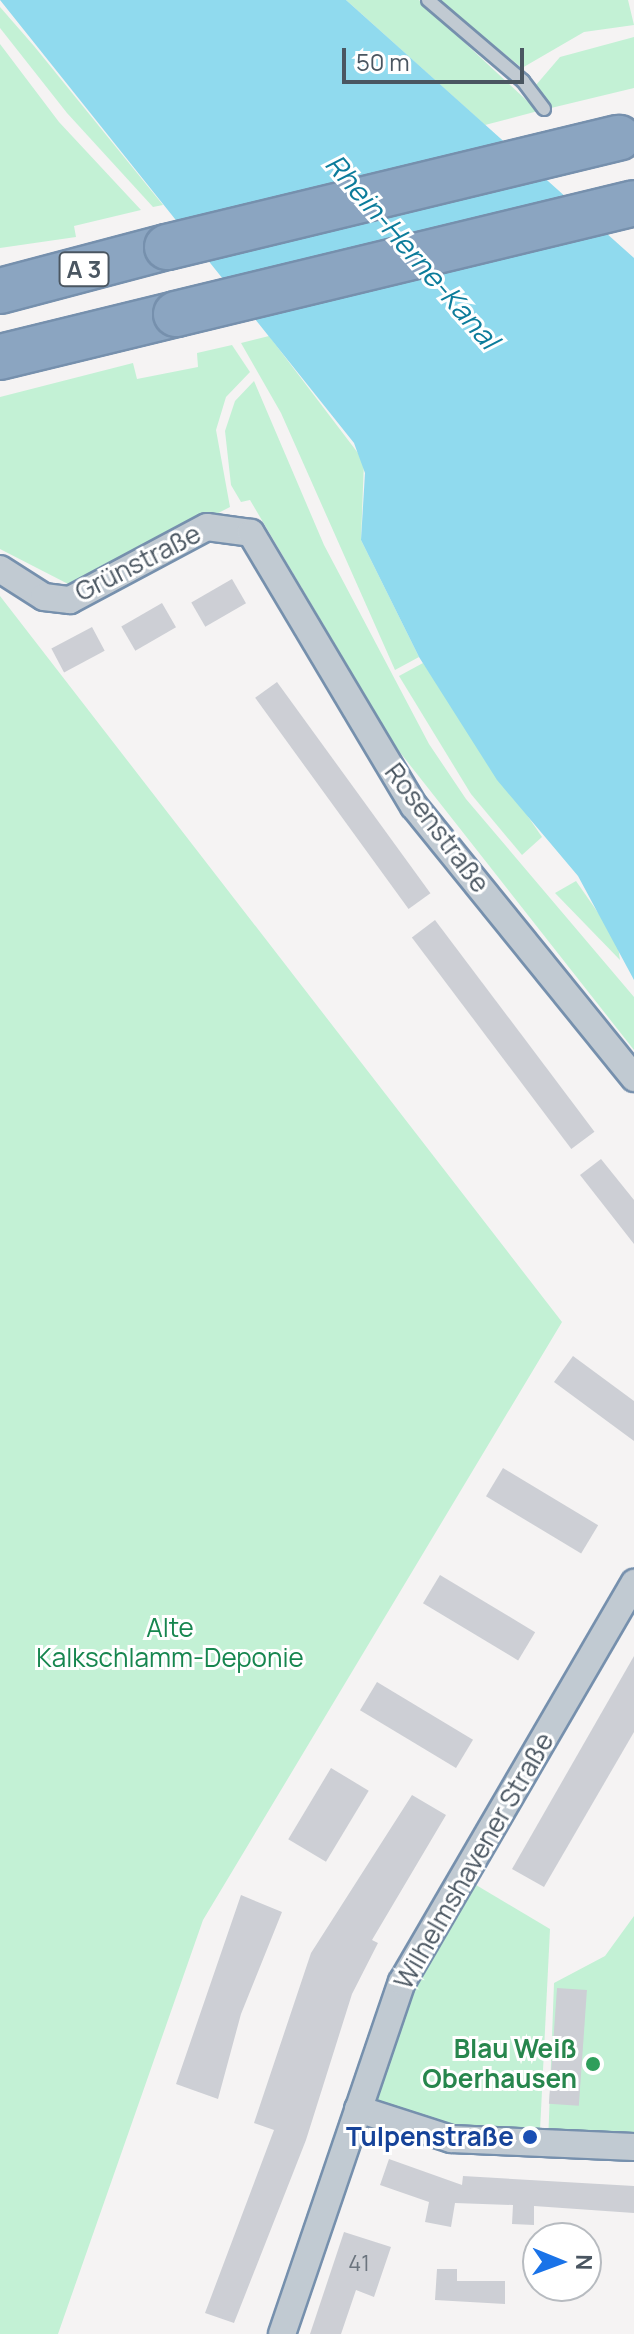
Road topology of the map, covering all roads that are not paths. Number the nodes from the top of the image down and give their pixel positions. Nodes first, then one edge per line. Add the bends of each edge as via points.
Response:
1 (428, 0) edge
2 (544, 109) dead end
3 (627, 137) edge
4 (634, 203) edge
5 (167, 247) junction
6 (0, 258) edge
7 (0, 291) edge
8 (159, 318) junction
9 (0, 357) edge
10 (0, 386) edge
11 (236, 526) joint
12 (0, 569) edge
13 (634, 1078) edge
14 (634, 1583) edge
15 (358, 2109) junction
16 (634, 2147) edge
17 (282, 2334) edge

1 - 2 lane via 523,81
3 - 5 highway, A 3, bridge
4 - 8 highway, bridge
5 - 6 highway via 85,245
5 - 7 highway, A 3
8 - 9 highway
8 - 10 highway via 75,366
11 - 12 street, Grünstraße via 207,527 75,599 44,597
11 - 13 street, Rosenstraße via 264,545 414,806
14 - 15 street, Wilhelmshavener Straße via 402,1982
15 - 16 street via 451,2139
15 - 17 street, Wilhelmshavener Straße

